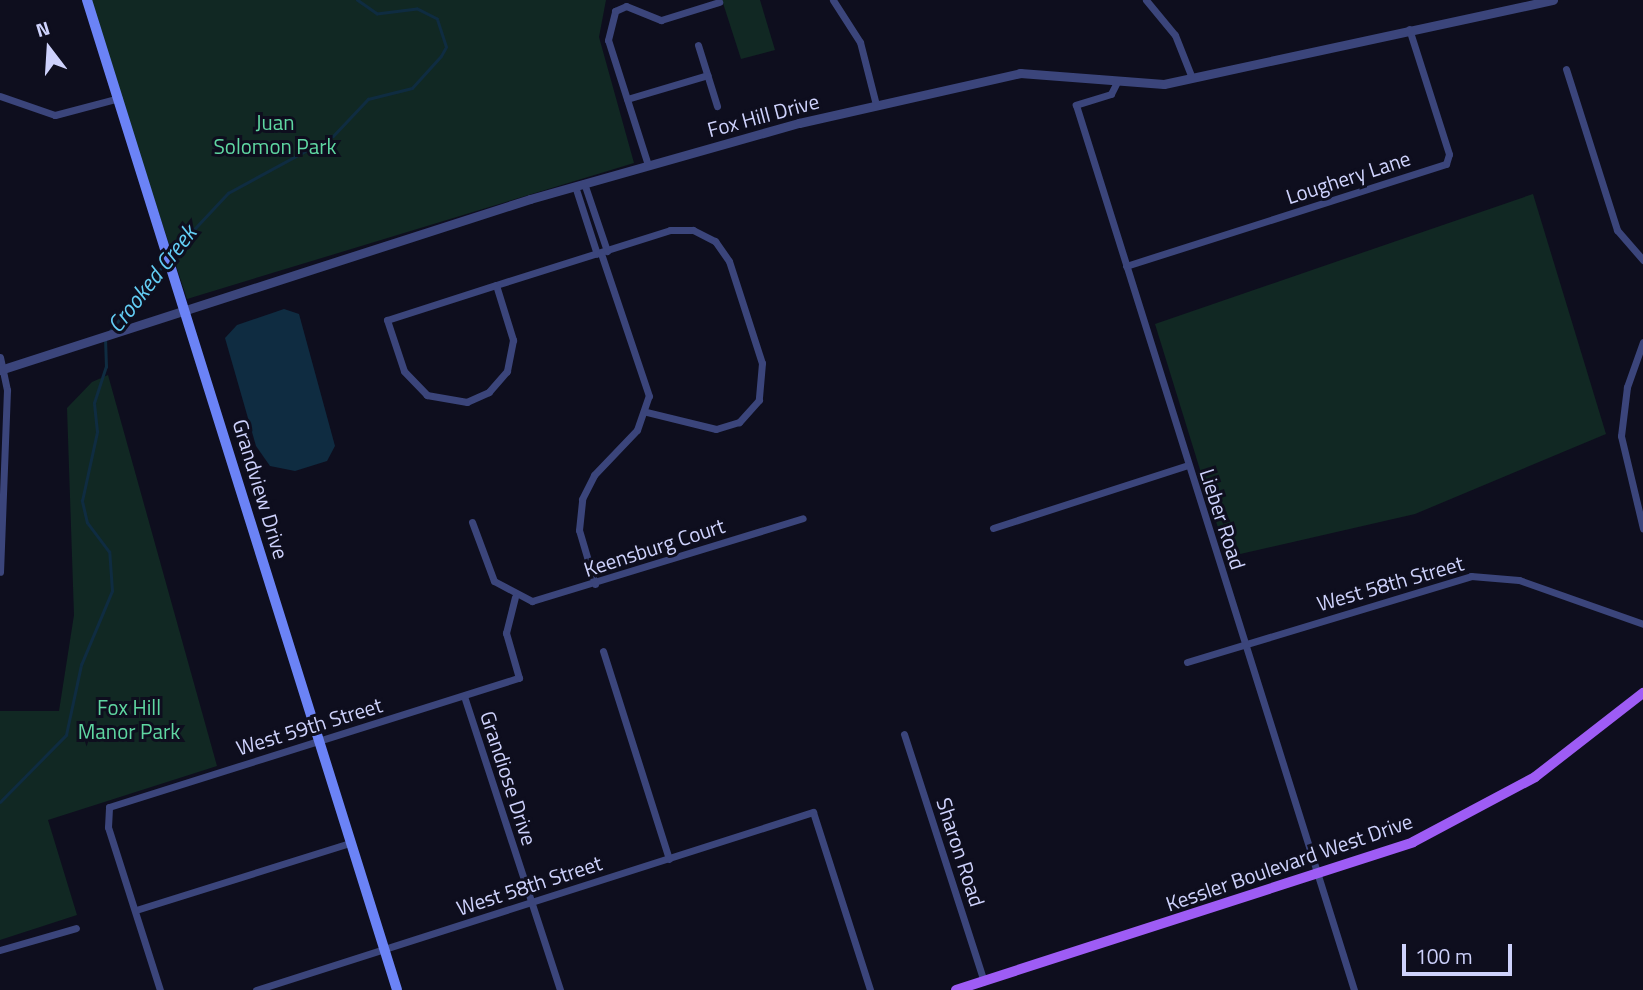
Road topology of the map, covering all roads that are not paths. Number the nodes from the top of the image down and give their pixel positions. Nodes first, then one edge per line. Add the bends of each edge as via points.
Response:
1 (87, 0) edge
2 (833, 0) edge
3 (1146, 0) edge
4 (1553, 0) edge
5 (719, 2) dead end
6 (1509, 3) edge
7 (1409, 29) junction
8 (698, 46) dead end
9 (1566, 69) dead end
10 (708, 75) junction
11 (1192, 78) junction
12 (1117, 82) junction
13 (0, 96) edge
14 (119, 98) junction
15 (627, 99) junction
16 (876, 105) junction
17 (717, 106) dead end
18 (648, 165) junction
19 (580, 184) junction
20 (602, 253) junction
21 (1643, 260) edge
22 (1126, 266) junction
23 (496, 285) junction
24 (184, 310) junction
25 (1643, 342) edge
26 (0, 357) edge
27 (2, 370) edge
28 (646, 412) junction
29 (1188, 465) junction
30 (803, 518) dead end
31 (472, 522) dead end
32 (993, 528) dead end
33 (1643, 528) edge
34 (0, 572) edge
35 (595, 584) junction
36 (515, 597) junction
37 (1643, 624) edge
38 (1245, 646) junction
39 (603, 652) dead end
40 (1187, 662) dead end
41 (1643, 692) edge
42 (464, 696) junction
43 (904, 734) dead end
44 (320, 741) junction
45 (350, 843) junction
46 (669, 859) junction
47 (1318, 877) junction
48 (530, 903) junction
49 (136, 910) junction
50 (76, 928) dead end
51 (0, 950) edge
52 (384, 950) junction
53 (984, 981) junction
54 (160, 990) edge
55 (256, 990) edge
56 (397, 990) edge
57 (559, 990) edge
58 (870, 990) edge
59 (956, 990) edge
60 (1354, 990) edge

1 - 14 main road, Grandview Drive
2 - 16 street via 862,46
3 - 11 street via 1175,35
4 - 6 street, Fox Hill Drive
5 - 15 street via 661,20 626,5 617,8 608,37
6 - 7 street, Fox Hill Drive
7 - 11 street, Fox Hill Drive
7 - 22 street, Loughery Lane via 1449,156 1446,164
8 - 10 street
9 - 21 street via 1617,230
10 - 15 street
10 - 17 street
11 - 12 street, Fox Hill Drive
12 - 16 street, Fox Hill Drive via 1020,73
12 - 22 street, Lieber Road via 1111,94 1076,104
13 - 14 street via 55,115
14 - 24 main road, Grandview Drive
15 - 18 street
16 - 18 street, Fox Hill Drive
18 - 19 street, Fox Hill Drive
19 - 20 street
19 - 24 street, Fox Hill Drive
20 - 23 street
20 - 28 street via 647,381
20 - 28 street via 670,230 711,237 729,261 762,363 760,400 733,425 706,428
22 - 29 street, Lieber Road
23 - 23 street via 387,320 404,371 427,396 467,402 489,392 507,371 513,340
24 - 27 street, Fox Hill Drive
24 - 44 main road, Grandview Drive
25 - 33 street via 1627,387 1621,441
26 - 27 street
27 - 34 street
28 - 35 street via 582,499 579,530
29 - 32 street
29 - 38 street, Lieber Road
30 - 35 street, Keensburg Court
31 - 36 street via 490,575
35 - 36 street, Keensburg Court via 546,600
36 - 42 street, West 59th Street via 506,630 519,678
37 - 38 street, West 58th Street via 1519,580 1471,576
38 - 40 street, West 58th Street
38 - 47 street, Lieber Road
39 - 46 street
41 - 47 main road, Kessler Boulevard West Drive via 1554,764 1486,806
42 - 44 street, West 59th Street
42 - 48 street, Grandiose Drive
43 - 53 street, Sharon Road
44 - 45 main road, Grandview Drive
44 - 49 street, West 59th Street via 108,807 108,827
45 - 49 street
45 - 52 main road, Grandview Drive
46 - 48 street, West 58th Street
46 - 58 street, West 58th Street via 813,812
47 - 53 main road, Kessler Boulevard West Drive
47 - 60 street, Lieber Road
48 - 52 street, West 58th Street
48 - 57 street, Grandiose Drive
49 - 54 street
50 - 51 street
52 - 55 street, West 58th Street
52 - 56 main road, Grandview Drive
53 - 59 main road, Kessler Boulevard West Drive

